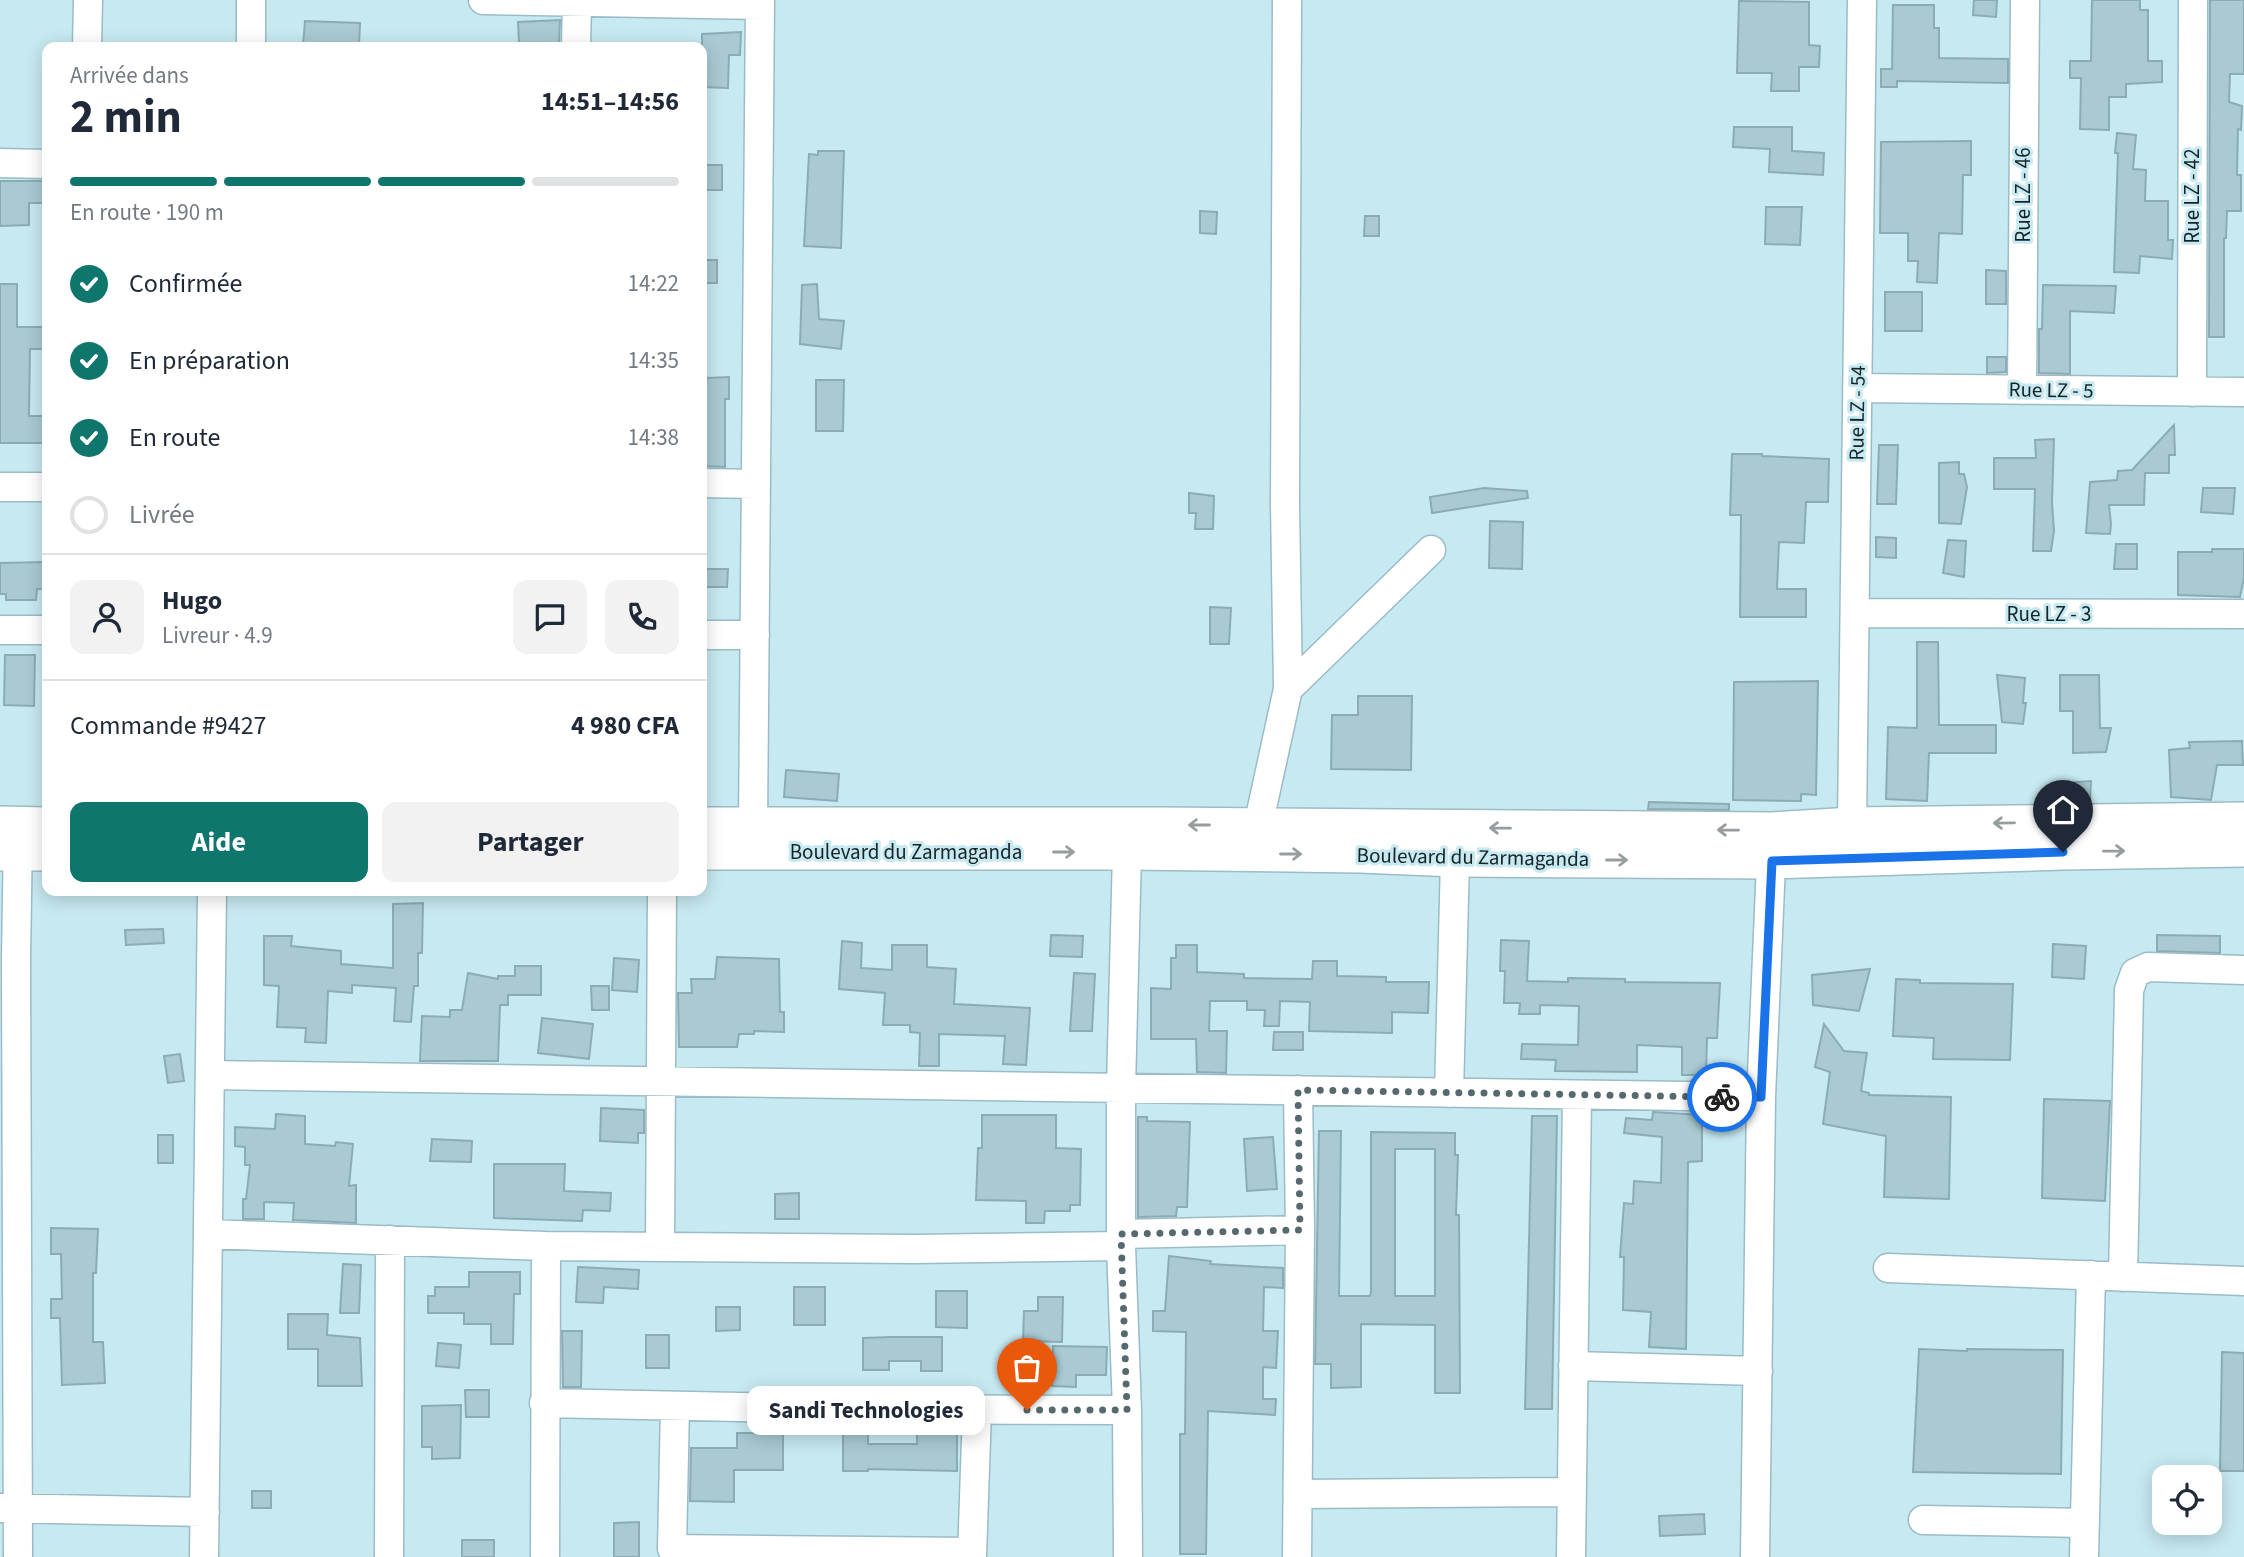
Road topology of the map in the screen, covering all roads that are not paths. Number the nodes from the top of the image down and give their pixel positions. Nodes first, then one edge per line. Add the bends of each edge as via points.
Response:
1 (88, 0) edge
2 (251, 0) edge
3 (483, 0) edge
4 (1287, 0) edge
5 (1861, 0) edge
6 (2025, 0) edge
7 (2193, 0) edge
8 (577, 1) edge
9 (760, 3) edge
10 (87, 42) edge
11 (251, 42) edge
12 (576, 42) edge
13 (0, 163) edge
14 (42, 164) edge
15 (1857, 388) junction
16 (2022, 390) junction
17 (2192, 392) junction
18 (2244, 392) edge
19 (707, 483) edge
20 (756, 484) junction
21 (0, 487) edge
22 (42, 487) edge
23 (1431, 550) dead end
24 (1855, 613) junction
25 (2244, 614) edge
26 (0, 630) edge
27 (42, 630) edge
28 (707, 635) edge
29 (755, 635) junction
30 (1288, 689) junction
31 (2244, 820) edge
32 (707, 825) edge
33 (753, 825) junction
34 (1852, 825) junction
35 (814, 838) junction
36 (22, 839) edge
37 (1253, 840) junction
38 (1772, 846) junction
39 (2244, 849) edge
40 (707, 851) edge
41 (1127, 852) junction
42 (1455, 859) junction
43 (212, 896) edge
44 (662, 896) edge
45 (8, 916) edge
46 (2244, 970) edge
47 (9, 1060) edge
48 (210, 1074) junction
49 (661, 1081) junction
50 (1121, 1088) junction
51 (1298, 1090) junction
52 (1449, 1093) junction
53 (1577, 1095) junction
54 (1761, 1097) junction
55 (1300, 1230) junction
56 (208, 1234) junction
57 (390, 1240) junction
58 (1121, 1240) junction
59 (546, 1246) junction
60 (660, 1247) junction
61 (1888, 1268) dead end
62 (2091, 1275) junction
63 (2123, 1276) junction
64 (2244, 1281) edge
65 (9, 1343) edge
66 (1573, 1366) junction
67 (1758, 1371) junction
68 (544, 1403) junction
69 (675, 1406) junction
70 (976, 1410) junction
71 (1127, 1410) junction
72 (1570, 1492) junction
73 (1298, 1494) junction
74 (9, 1508) edge
75 (205, 1512) junction
76 (1923, 1520) dead end
77 (2085, 1524) junction
78 (672, 1553) edge
79 (842, 1554) edge
80 (972, 1554) edge
81 (18, 1557) edge
82 (204, 1557) edge
83 (389, 1557) edge
84 (545, 1557) edge
85 (1128, 1557) edge
86 (1297, 1557) edge
87 (1571, 1557) edge
88 (1755, 1557) edge
89 (2084, 1557) edge

1 - 10 street
2 - 11 street
3 - 8 street
4 - 30 street
5 - 15 street, Rue LZ - 54
6 - 16 street, Rue LZ - 46
7 - 17 street, Rue LZ - 42
8 - 9 street
8 - 12 street
9 - 20 street
13 - 14 street
15 - 16 street, Rue LZ - 5
15 - 24 street, Rue LZ - 54
16 - 17 street, Rue LZ - 5
17 - 18 street, Rue LZ - 5
19 - 20 street
20 - 29 street
21 - 22 street
23 - 30 street
24 - 25 street, Rue LZ - 3
24 - 34 street, Rue LZ - 54
26 - 27 street
28 - 29 street
29 - 33 street
30 - 37 street
31 -> 34 main road, Boulevard du Zarmaganda
32 - 33 main road, Boulevard du Zarmaganda
33 - 35 main road, Boulevard du Zarmaganda
34 - 38 main road, Boulevard du Zarmaganda
37 -> 35 main road, Boulevard du Zarmaganda
35 - 40 main road, Boulevard du Zarmaganda
35 -> 41 main road, Boulevard du Zarmaganda
36 - 45 street
38 -> 37 main road, Boulevard du Zarmaganda
37 - 41 main road, Boulevard du Zarmaganda
37 -> 42 main road, Boulevard du Zarmaganda via 1360,855
38 -> 39 main road, Boulevard du Zarmaganda via 2063,852
42 -> 38 main road, Boulevard du Zarmaganda
38 - 54 street
41 - 50 street
42 - 52 street
43 - 48 street
44 - 49 street
45 - 47 street
46 - 63 street via 2148,967 2135,973 2129,990
47 - 65 street
48 - 49 street
48 - 56 street
49 - 50 street
49 - 60 street
50 - 51 street
50 - 58 street
51 - 52 street
51 - 55 street
52 - 53 street
53 - 54 street
53 - 66 street
54 - 67 street
55 - 58 street
55 - 73 street
56 - 57 street
56 - 75 street
57 - 59 street
57 - 83 street
58 - 60 street via 915,1249
58 - 71 street
59 - 60 street
59 - 68 street
61 - 62 street
62 - 63 street
62 - 77 street
63 - 64 street
65 - 74 street
66 - 67 street
66 - 72 street
67 - 88 street
68 - 69 street
68 - 84 street
69 - 70 street
69 - 78 street
70 - 71 street
70 - 80 street
71 - 85 street
72 - 73 street
72 - 87 street
73 - 86 street
74 - 75 street
74 - 81 street
75 - 82 street
76 - 77 street
77 - 89 street
78 - 79 street
79 - 80 street

